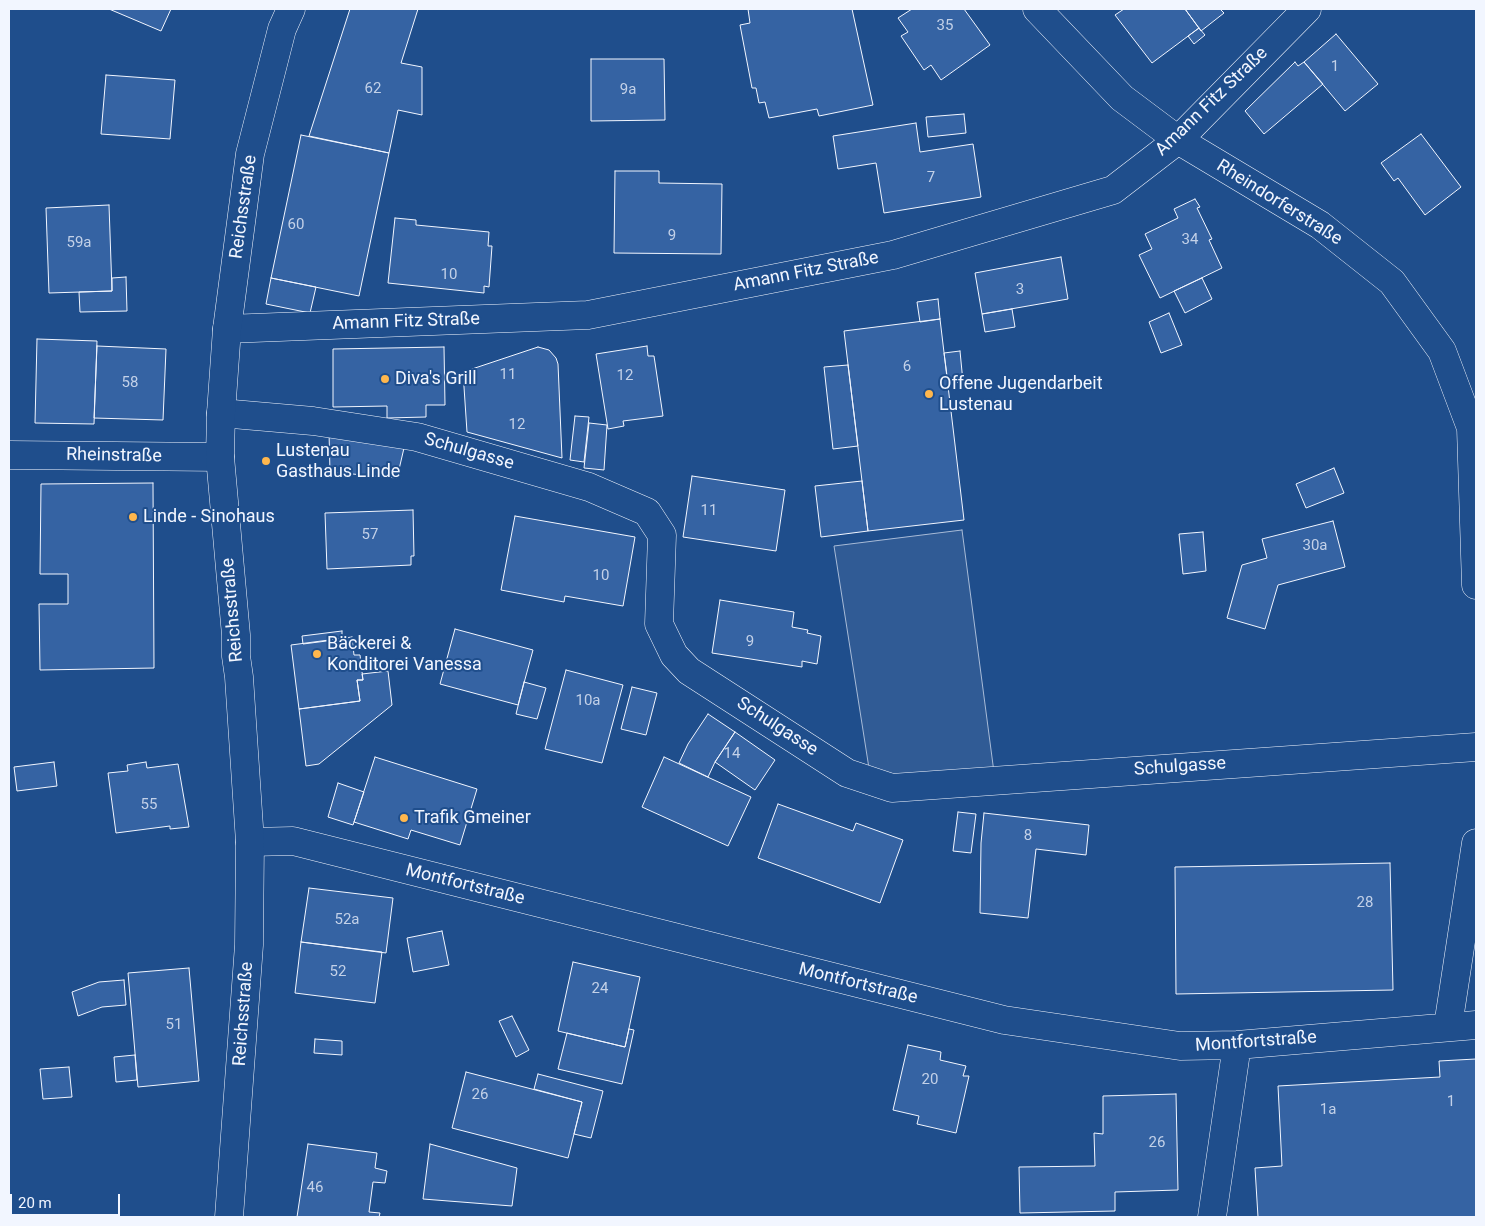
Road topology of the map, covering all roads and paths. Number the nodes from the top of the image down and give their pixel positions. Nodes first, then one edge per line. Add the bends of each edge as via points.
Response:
1 (291, 9) edge
2 (1037, 9) edge
3 (1307, 9) edge
4 (1178, 140) junction
5 (227, 329) junction
6 (221, 413) junction
7 (9, 455) edge
8 (220, 457) junction
9 (1476, 585) edge
10 (1476, 747) edge
11 (250, 842) junction
12 (1476, 843) edge
13 (1476, 1025) edge
14 (1448, 1026) junction
15 (1237, 1045) junction
16 (229, 1217) edge
17 (1212, 1217) edge

1 - 5 street, Reichsstraße via 282,29 250,154
2 - 4 street, Rheindorferstraße via 1122,98
3 - 4 street, Amann Fitz Straße
4 - 5 street, Amann Fitz Straße via 1113,190 894,255 588,315
4 - 9 street, Rheindorferstraße via 1320,225 1392,282 1442,351 1471,428
5 - 6 street, Reichsstraße
6 - 8 street, Reichsstraße
6 - 10 street, Schulgasse via 313,421 417,437 589,487 647,512 662,535 659,624 674,655 690,671 848,773 892,788
7 - 8 street, Rheinstraße
8 - 11 street, Reichsstraße
11 - 15 street, Montfortstraße via 293,841 1004,1020 1180,1046
11 - 16 street, Reichsstraße via 249,944
12 - 14 street
13 - 14 street, Montfortstraße
14 - 15 street, Montfortstraße
15 - 17 street

